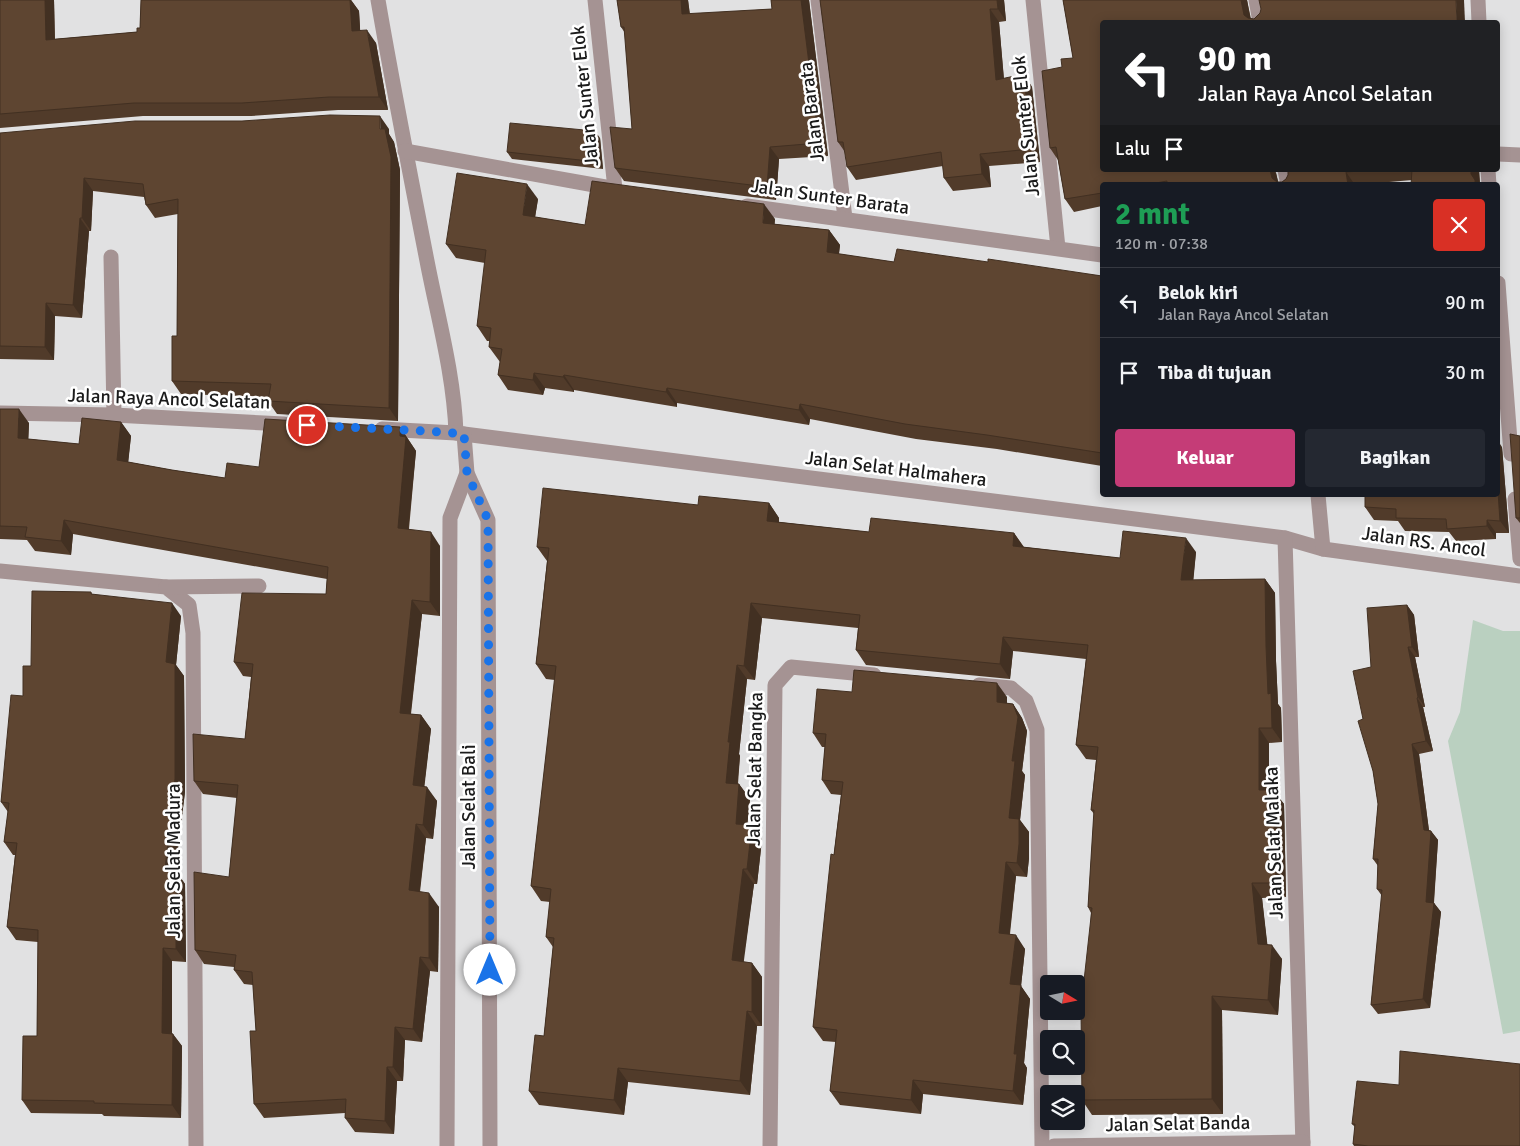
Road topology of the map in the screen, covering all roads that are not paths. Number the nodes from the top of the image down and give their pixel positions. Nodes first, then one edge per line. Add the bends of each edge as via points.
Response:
1 (378, 0) edge
2 (596, 0) edge
3 (818, 0) edge
4 (1033, 0) edge
5 (1256, 0) edge
6 (1478, 0) edge
7 (1260, 20) edge
8 (1479, 20) edge
9 (382, 120) edge
10 (399, 120) junction
11 (405, 151) junction
12 (1500, 154) edge
13 (1520, 155) edge
14 (615, 189) junction
15 (634, 191) edge
16 (730, 204) edge
17 (845, 218) junction
18 (1058, 248) junction
19 (1100, 255) edge
20 (111, 257) dead end
21 (1500, 309) edge
22 (0, 413) edge
23 (114, 415) junction
24 (303, 424) edge
25 (372, 428) edge
26 (460, 434) junction
27 (467, 473) junction
28 (1318, 497) edge
29 (1284, 538) junction
30 (1306, 545) joint
31 (1323, 549) junction
32 (1520, 558) edge
33 (0, 571) edge
34 (1520, 576) edge
35 (259, 586) dead end
36 (166, 587) junction
37 (886, 676) edge
38 (963, 683) edge
39 (1303, 1144) edge
40 (196, 1146) edge
41 (447, 1146) edge
42 (490, 1146) edge
43 (770, 1146) edge
44 (1042, 1146) edge
45 (1054, 1146) edge

1 - 10 street
2 - 14 street, Jalan Sunter Elok
3 - 17 street, Jalan Barata
4 - 18 street, Jalan Sunter Elok
5 - 7 street
6 - 8 street
9 - 10 street
10 - 11 street
11 - 14 street
11 - 26 street
12 - 13 street
14 - 15 street
16 - 17 street, Jalan Sunter Barata
17 - 18 street, Jalan Sunter Barata
18 - 19 street, Jalan Sunter Barata
20 - 23 street
21 - 32 street
22 - 23 street, Jalan Raya Ancol Selatan
23 - 24 street, Jalan Raya Ancol Selatan
25 - 26 street
26 - 27 street, Jalan Selat Bali
26 - 29 street, Jalan Selat Halmahera
27 - 41 street, Jalan Selat Bali via 450,518
27 - 42 street, Jalan Selat Bali via 488,520
28 - 31 street
29 - 30 street, Jalan Selat Halmahera
29 - 39 street, Jalan Selat Malaka
30 - 31 street, Jalan RS. Ancol
31 - 34 street, Jalan RS. Ancol
33 - 36 street
35 - 36 street
36 - 40 street, Jalan Selat Madura via 190,605 193,633
37 - 43 street, Jalan Selat Bangka via 791,667 775,685
38 - 44 street via 1010,688 1026,701 1037,730
39 - 45 street, Jalan Selat Banda

